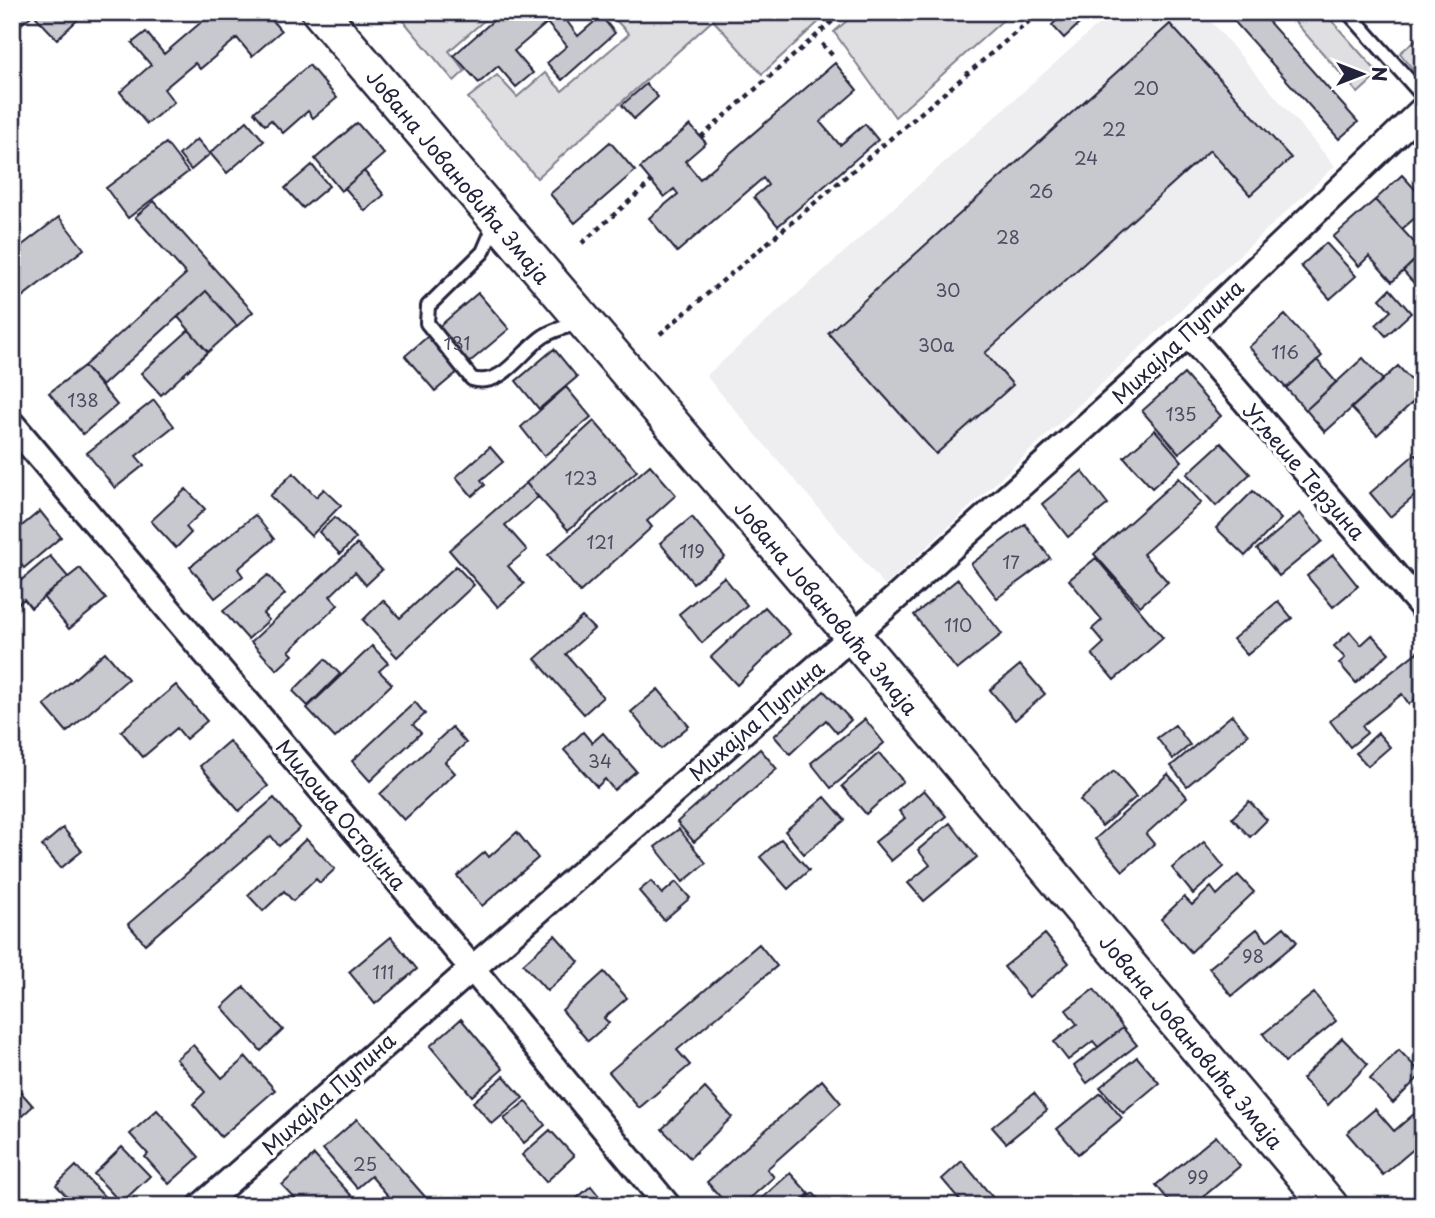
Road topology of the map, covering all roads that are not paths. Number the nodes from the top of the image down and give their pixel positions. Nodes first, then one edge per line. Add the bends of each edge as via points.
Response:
1 (320, 12) edge
2 (1348, 12) edge
3 (1423, 96) edge
4 (1423, 109) edge
5 (497, 219) junction
6 (584, 321) junction
7 (1188, 334) junction
8 (12, 424) edge
9 (1423, 608) edge
10 (853, 636) junction
11 (471, 967) junction
12 (201, 1206) edge
13 (668, 1206) edge
14 (1330, 1206) edge

1 - 5 main road, Јована Јовановића Змаја
2 - 3 lane
4 - 7 street, Михајла Пупина
5 - 6 main road, Јована Јовановића Змаја
5 - 6 lane via 483,252 428,306 427,323 472,379 495,380 545,334
6 - 10 main road, Јована Јовановића Змаја
7 - 9 street, Угљеше Терзина
7 - 10 street, Михајла Пупина
8 - 11 street, Милоша Остојина
10 - 11 street, Михајла Пупина
10 - 14 main road, Јована Јовановића Змаја
11 - 12 street, Михајла Пупина
11 - 13 street, Милоша Остојина

